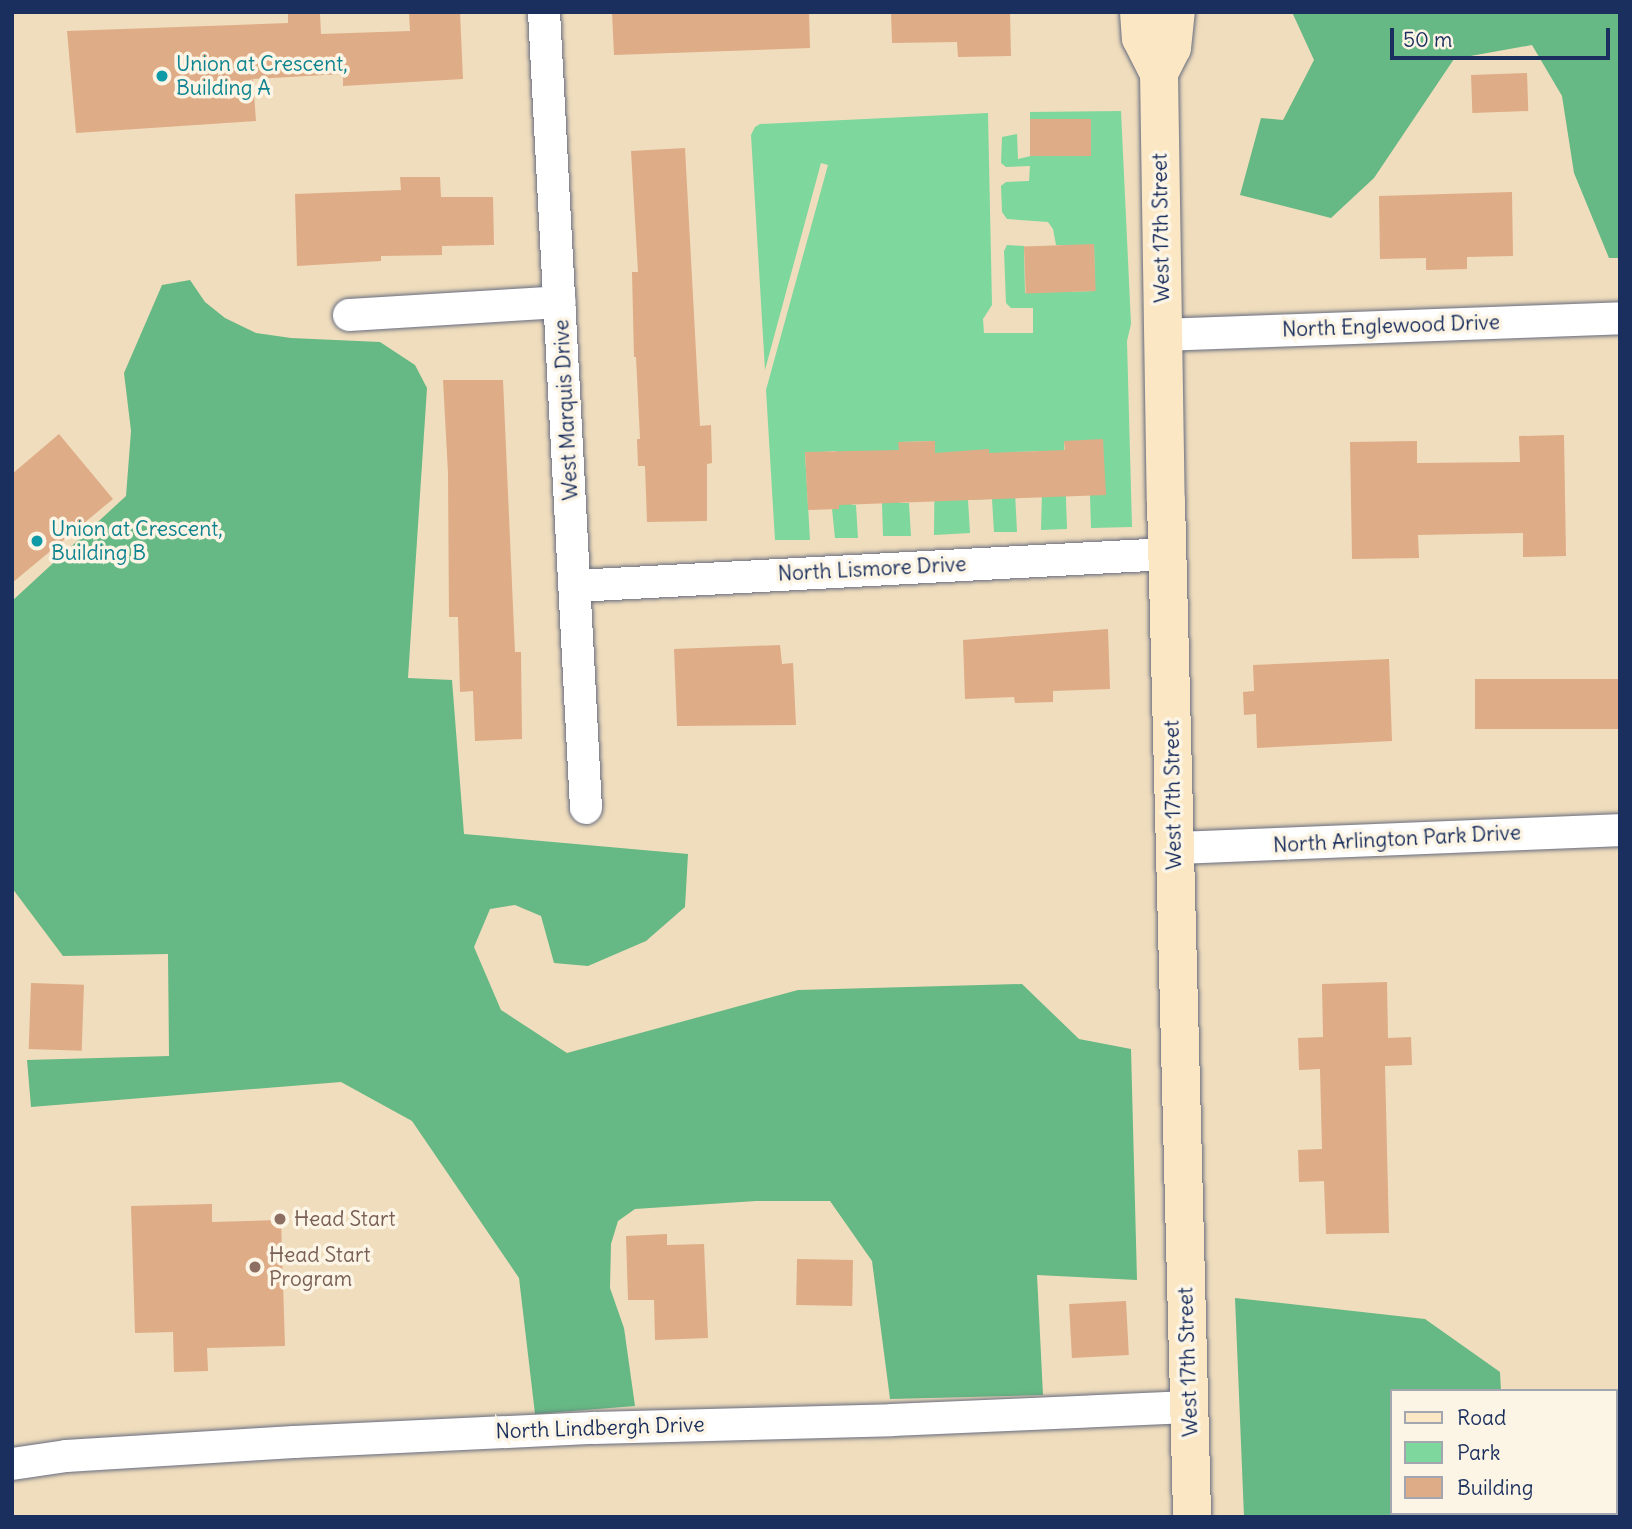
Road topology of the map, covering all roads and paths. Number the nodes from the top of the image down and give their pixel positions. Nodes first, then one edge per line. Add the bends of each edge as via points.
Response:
1 (544, 12) edge
2 (1139, 12) edge
3 (1176, 12) edge
4 (1159, 73) junction
5 (560, 302) junction
6 (349, 315) dead end
7 (1620, 318) edge
8 (1163, 335) junction
9 (1167, 554) junction
10 (576, 586) junction
11 (586, 808) dead end
12 (1620, 830) edge
13 (1175, 848) junction
14 (1189, 1407) junction
15 (12, 1464) edge
16 (1192, 1517) edge

1 - 5 street, West Marquis Drive
2 - 4 main road, West 17th Street via 1140,38
3 - 4 main road, West 17th Street via 1172,48
4 - 8 main road, West 17th Street
5 - 6 street
5 - 10 street, West Marquis Drive
7 - 8 street, North Englewood Drive
8 - 9 main road, West 17th Street
9 - 10 street, North Lismore Drive
9 - 13 main road, West 17th Street
10 - 11 street, West Marquis Drive
12 - 13 street, North Arlington Park Drive
13 - 14 main road, West 17th Street
14 - 15 street, North Lindbergh Drive via 295,1442 66,1455
14 - 16 main road, West 17th Street

